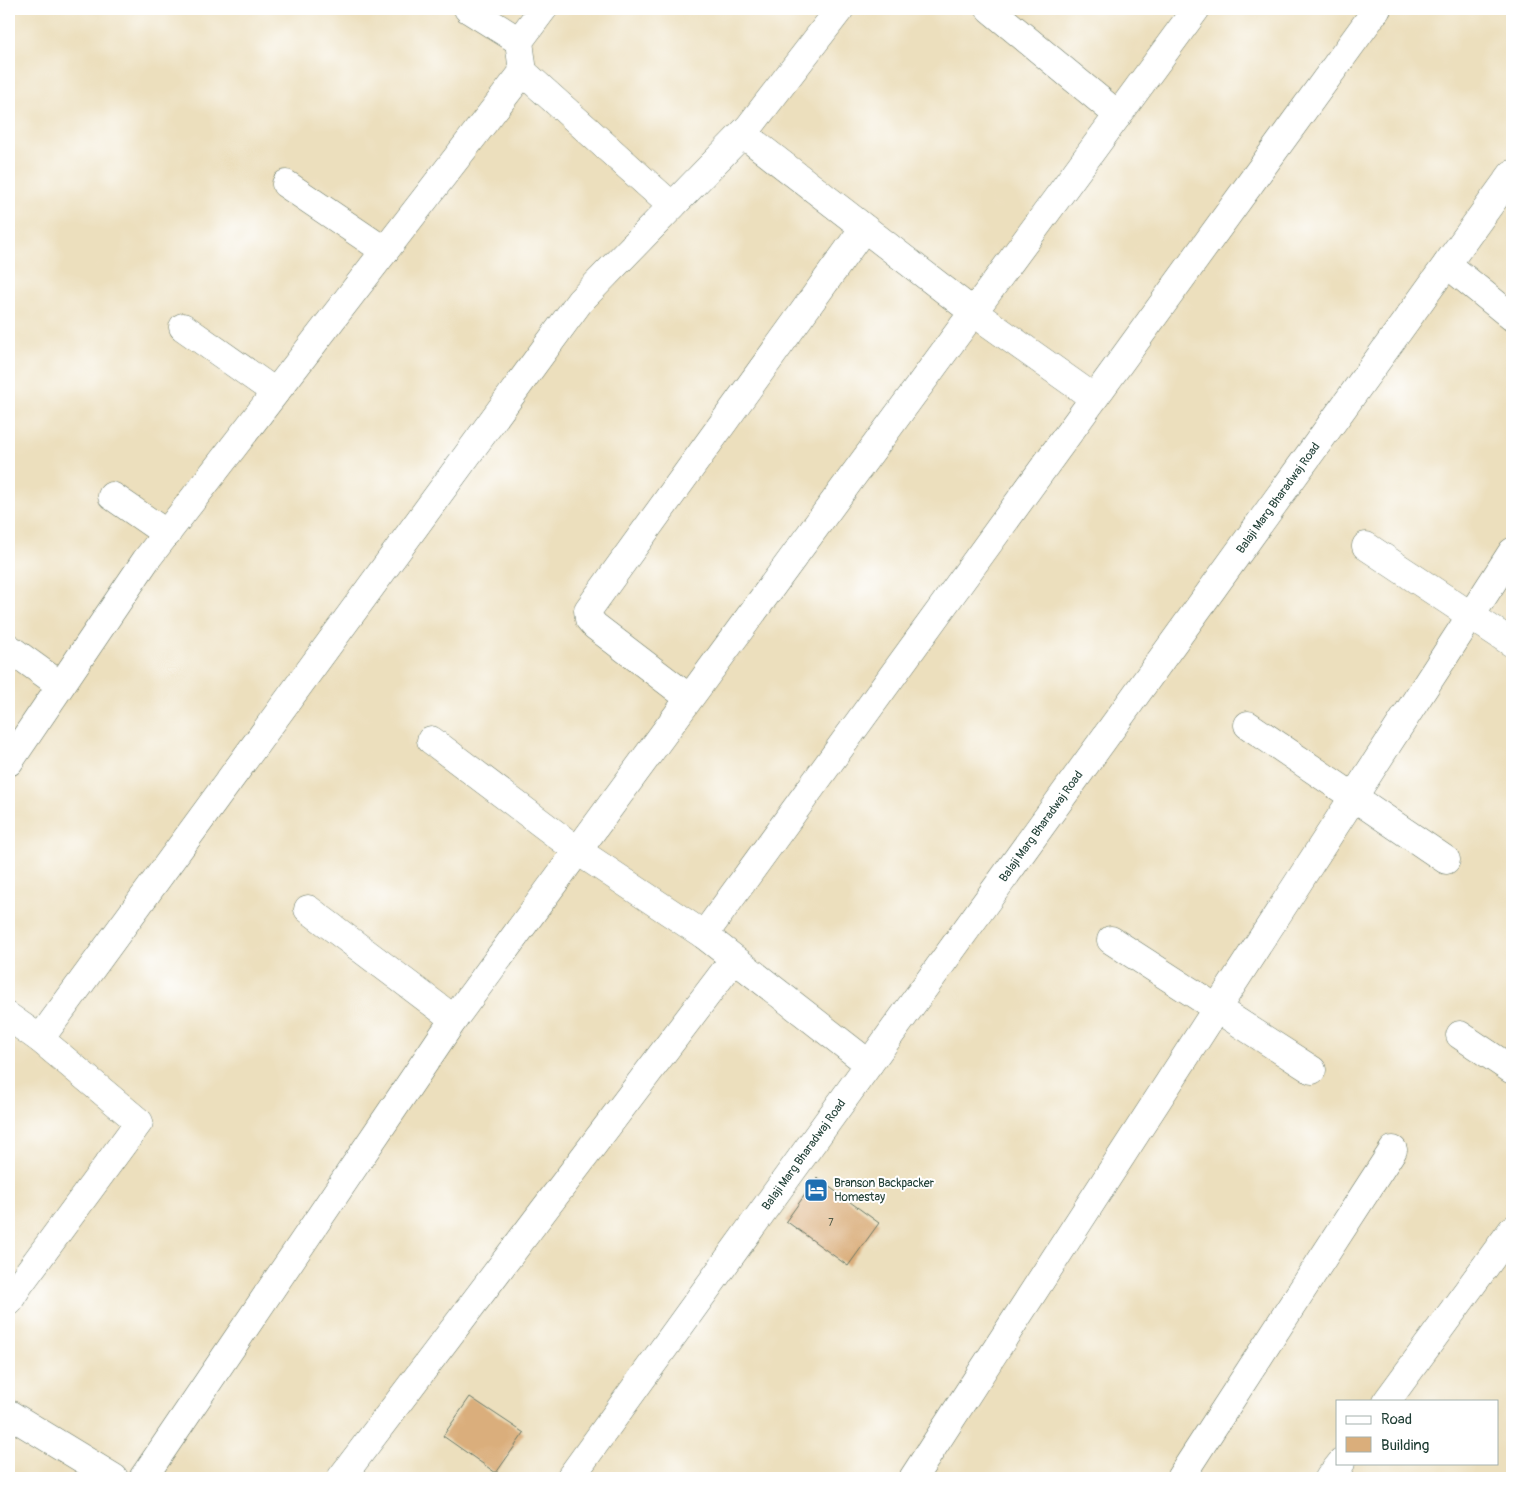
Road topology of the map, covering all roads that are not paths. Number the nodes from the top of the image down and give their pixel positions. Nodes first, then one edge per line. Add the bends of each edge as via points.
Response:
1 (468, 9) edge
2 (543, 9) edge
3 (840, 9) edge
4 (990, 9) edge
5 (1196, 9) edge
6 (1377, 9) edge
7 (519, 41) junction
8 (523, 72) junction
9 (1118, 115) junction
10 (742, 134) junction
11 (1512, 174) edge
12 (286, 184) dead end
13 (672, 206) junction
14 (864, 228) junction
15 (385, 251) junction
16 (1447, 264) junction
17 (973, 312) junction
18 (1512, 317) edge
19 (183, 327) dead end
20 (274, 392) junction
21 (1094, 398) junction
22 (112, 496) dead end
23 (167, 534) junction
24 (1366, 546) dead end
25 (1512, 552) edge
26 (1470, 616) junction
27 (1512, 643) edge
28 (9, 648) edge
29 (60, 685) junction
30 (689, 698) junction
31 (1248, 725) dead end
32 (431, 740) dead end
33 (9, 762) edge
34 (1352, 797) junction
35 (578, 851) junction
36 (1446, 860) dead end
37 (308, 909) dead end
38 (704, 936) junction
39 (1111, 940) dead end
40 (734, 959) junction
41 (1217, 1008) junction
42 (9, 1017) edge
43 (454, 1019) junction
44 (1460, 1035) dead end
45 (40, 1039) junction
46 (869, 1064) junction
47 (1312, 1070) dead end
48 (1512, 1070) edge
49 (1393, 1150) dead end
50 (1512, 1230) edge
51 (12, 1288) edge
52 (1388, 1400) edge
53 (9, 1414) edge
54 (1340, 1464) edge
55 (114, 1478) edge
56 (143, 1478) edge
57 (342, 1478) edge
58 (570, 1478) edge
59 (913, 1478) edge
60 (1180, 1478) edge
61 (1329, 1478) edge

1 - 7 street
2 - 7 street
3 - 10 street
4 - 9 street
5 - 9 street
6 - 21 street
7 - 8 street
8 - 13 street
8 - 15 street
9 - 17 street
10 - 13 street
10 - 14 street
11 - 16 street, Balaji Marg Bharadwaj Road
12 - 15 street
13 - 45 street via 580,301
14 - 17 street
14 - 30 street via 588,610 588,619 595,626
15 - 20 street
16 - 18 street
16 - 46 street, Balaji Marg Bharadwaj Road
17 - 21 street
17 - 30 street
19 - 20 street
20 - 23 street
21 - 38 street
22 - 23 street
23 - 29 street
24 - 26 street
25 - 26 street
26 - 27 street
26 - 34 street
28 - 29 street
29 - 33 street
30 - 35 street
31 - 34 street
32 - 35 street
34 - 36 street
34 - 41 street
35 - 38 street
35 - 43 street
37 - 43 street
38 - 40 street
39 - 41 street
40 - 46 street
40 - 57 street
41 - 47 street
41 - 59 street
42 - 45 street
43 - 56 street
44 - 48 street
45 - 51 street via 139,1122
46 - 58 street, Balaji Marg Bharadwaj Road
49 - 60 street
50 - 52 street
53 - 55 street
54 - 61 street

